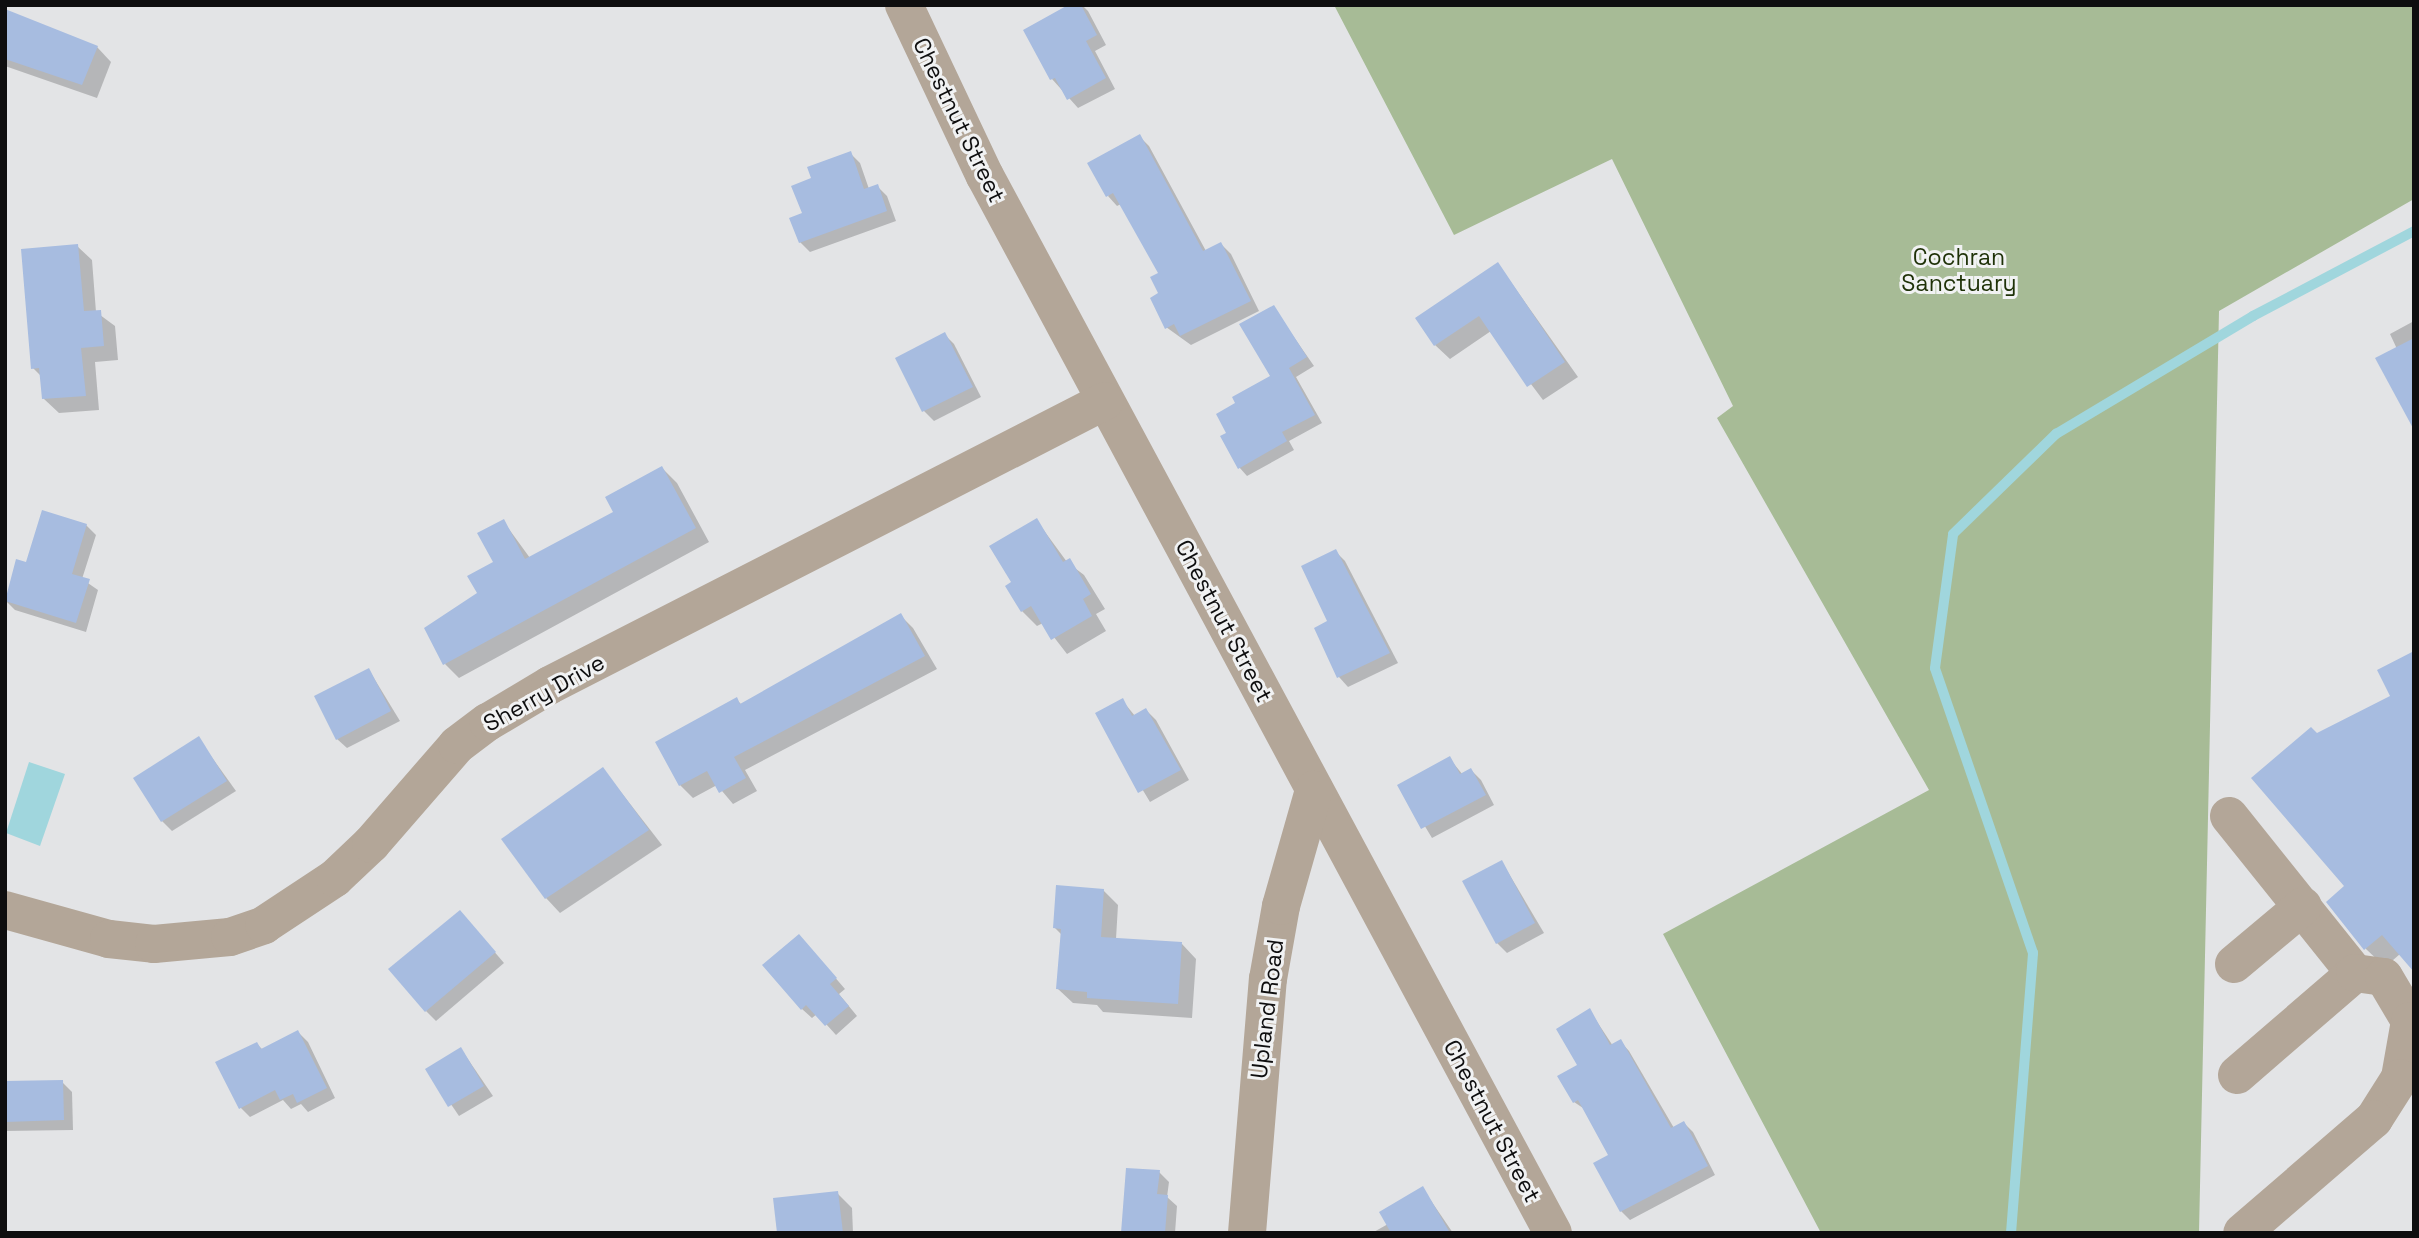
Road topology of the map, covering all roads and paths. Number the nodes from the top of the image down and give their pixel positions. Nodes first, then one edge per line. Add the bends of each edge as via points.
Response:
1 (904, 5) edge
2 (1105, 401) junction
3 (1314, 790) junction
4 (2229, 816) dead end
5 (2303, 906) junction
6 (5, 910) edge
7 (2234, 964) dead end
8 (2355, 973) junction
9 (2237, 1075) dead end
10 (1247, 1233) edge
11 (1553, 1233) edge
12 (2242, 1233) edge

1 - 2 street, Chestnut Street via 985,176
2 - 3 street, Chestnut Street
2 - 6 street, Sherry Drive via 550,685 488,722 457,745 371,844 335,878 264,925 230,937 154,944 109,940
3 - 10 street, Upland Road via 1281,906 1268,979
3 - 11 street, Chestnut Street
4 - 5 street
5 - 7 street
5 - 8 street
8 - 9 street
8 - 12 street via 2384,977 2410,1021 2400,1078 2374,1119

